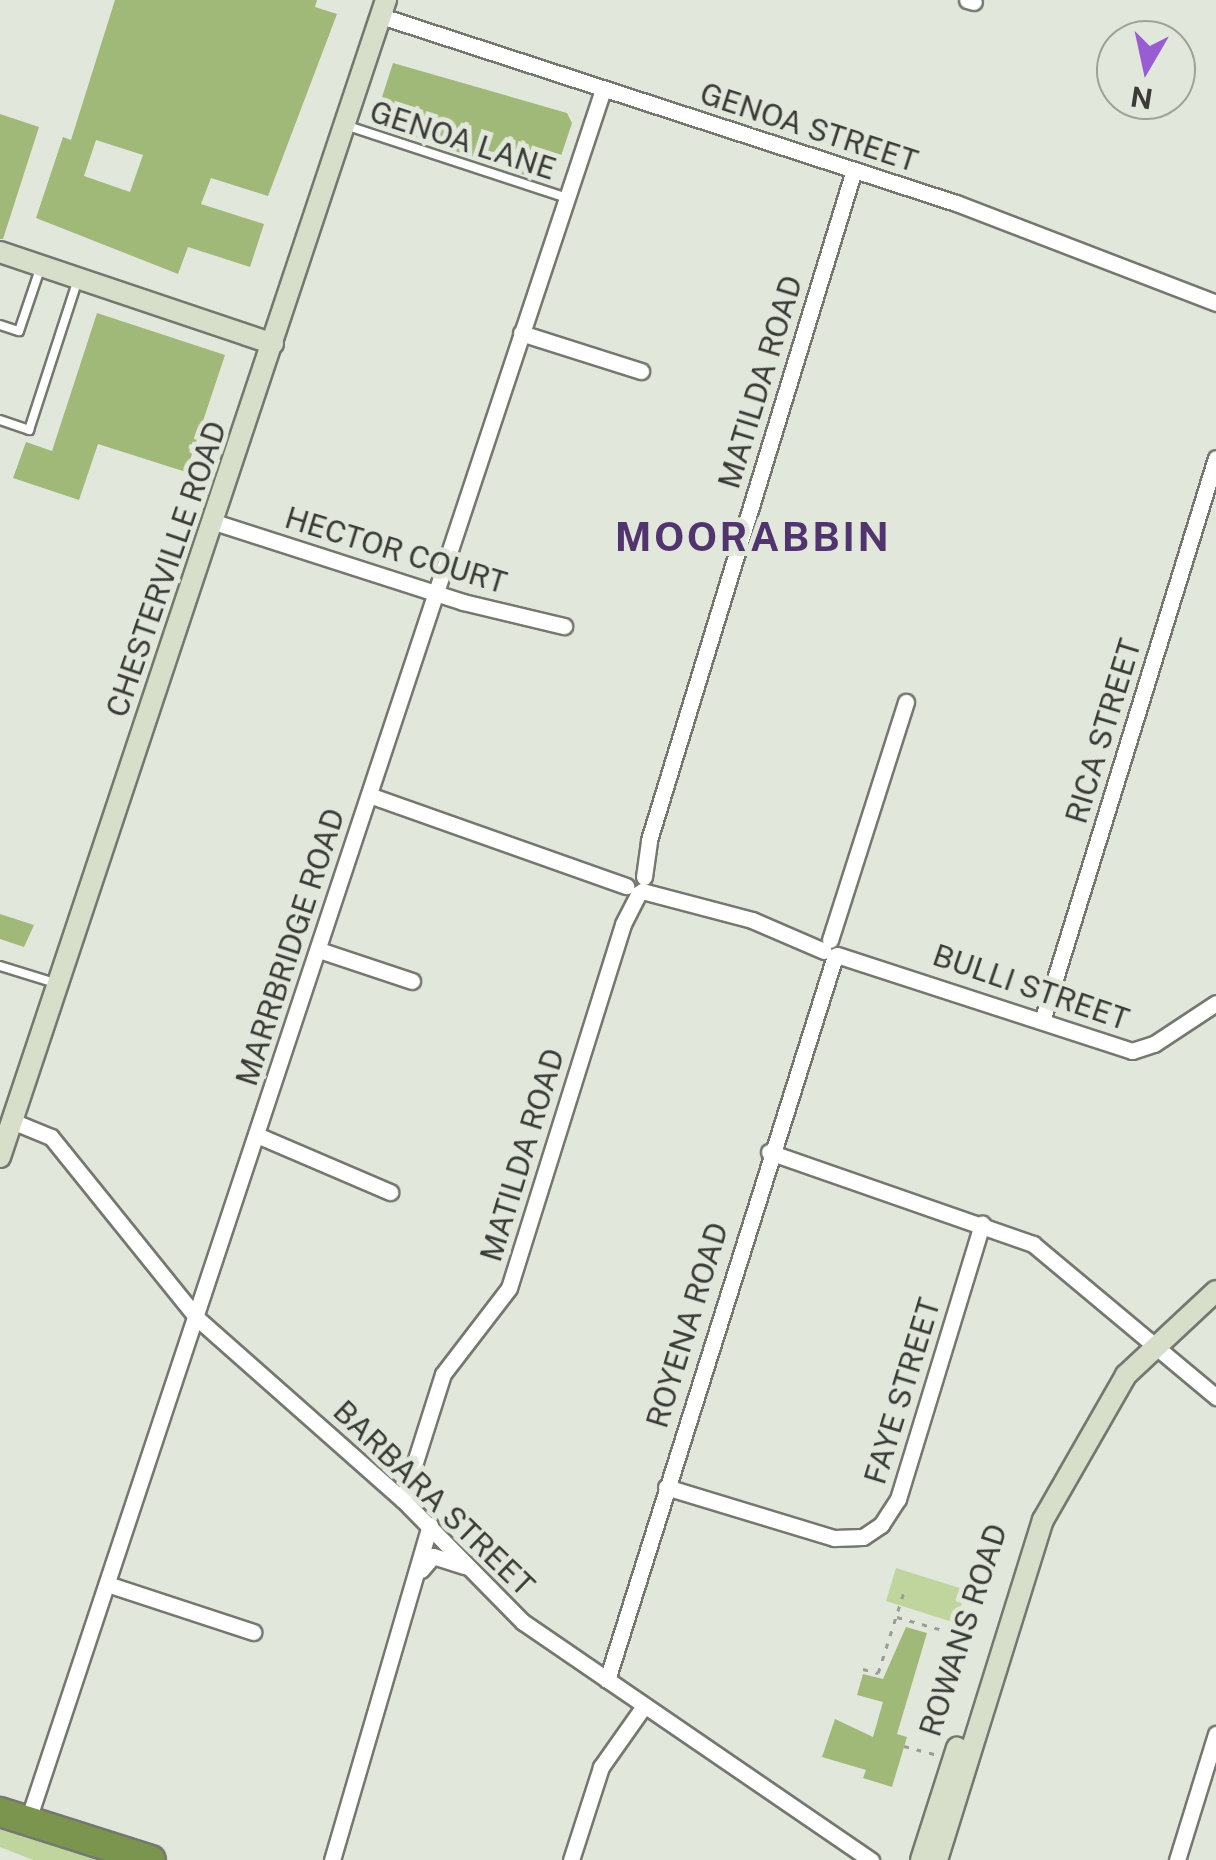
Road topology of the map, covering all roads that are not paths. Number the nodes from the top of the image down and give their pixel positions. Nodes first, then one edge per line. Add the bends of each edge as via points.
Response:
1 (383, 8) edge
2 (603, 89) junction
3 (345, 125) junction
4 (854, 170) junction
5 (567, 198) junction
6 (0, 252) edge
7 (42, 266) junction
8 (79, 278) junction
9 (1216, 304) edge
10 (0, 325) edge
11 (521, 333) junction
12 (273, 344) junction
13 (641, 371) dead end
14 (0, 420) edge
15 (1216, 458) edge
16 (214, 522) junction
17 (434, 594) junction
18 (564, 626) dead end
19 (906, 702) dead end
20 (369, 795) junction
21 (636, 883) junction
22 (832, 948) junction
23 (320, 950) junction
24 (0, 966) edge
25 (412, 981) dead end
26 (58, 984) junction
27 (1216, 1002) edge
28 (1042, 1021) junction
29 (12, 1121) junction
30 (257, 1135) junction
31 (769, 1152) junction
32 (0, 1157) edge
33 (390, 1192) dead end
34 (982, 1224) junction
35 (1216, 1291) edge
36 (197, 1318) junction
37 (1153, 1346) junction
38 (1216, 1397) edge
39 (666, 1488) junction
40 (403, 1500) junction
41 (430, 1525) junction
42 (472, 1569) junction
43 (422, 1570) junction
44 (106, 1584) junction
45 (253, 1632) dead end
46 (607, 1680) junction
47 (980, 1698) junction
48 (644, 1706) junction
49 (1216, 1734) edge
50 (0, 1812) edge
51 (28, 1820) junction
52 (150, 1860) edge
53 (332, 1860) edge
54 (571, 1860) edge
55 (871, 1860) edge
56 (922, 1860) edge
57 (937, 1860) edge
58 (1177, 1860) edge

1 - 2 street, GENOA STREET
1 - 3 main road, CHESTERVILLE ROAD
2 - 4 street, GENOA STREET
2 - 5 street, MARRBRIDGE ROAD
3 - 5 lane, GENOA LANE
3 - 12 main road, CHESTERVILLE ROAD
4 - 9 street, GENOA STREET
4 - 21 street, MATILDA ROAD
5 - 11 street, MARRBRIDGE ROAD
6 - 7 main road
7 - 8 main road
7 - 10 lane via 19,330
8 - 12 main road
8 - 14 lane via 29,430
11 - 13 street
11 - 17 street, MARRBRIDGE ROAD
12 - 16 main road, CHESTERVILLE ROAD
15 - 28 street, RICA STREET
16 - 17 street, HECTOR COURT
16 - 26 main road, CHESTERVILLE ROAD
17 - 18 street, HECTOR COURT
17 - 20 street, MARRBRIDGE ROAD
19 - 22 street, ROYENA ROAD
20 - 21 street, BULLI STREET
20 - 23 street, MARRBRIDGE ROAD
21 - 22 street, BULLI STREET
21 - 40 street, MATILDA ROAD via 513,1277 443,1374
22 - 28 street, BULLI STREET
22 - 31 street, ROYENA ROAD
23 - 25 street
23 - 30 street, MARRBRIDGE ROAD
24 - 26 lane
26 - 29 main road, CHESTERVILLE ROAD
27 - 28 street, BULLI STREET via 1138,1051
29 - 32 main road, CHESTERVILLE ROAD
29 - 36 street, BARBARA STREET via 51,1136
30 - 33 street
30 - 36 street, MARRBRIDGE ROAD
31 - 34 street
31 - 39 street, ROYENA ROAD
34 - 37 street via 1044,1251
34 - 39 street, FAYE STREET via 898,1499 881,1526 862,1537 834,1538
35 - 37 main road, ROWANS ROAD
36 - 40 street, BARBARA STREET
36 - 44 street, MARRBRIDGE ROAD
37 - 38 street
37 - 47 main road, ROWANS ROAD via 1089,1432 1038,1533
39 - 46 street, ROYENA ROAD
40 - 41 street, BARBARA STREET
41 - 42 street, BARBARA STREET
41 - 43 street
42 - 43 street via 434,1556
42 - 46 street, BARBARA STREET via 523,1622
43 - 53 street
44 - 45 street
44 - 51 street, MARRBRIDGE ROAD
46 - 48 street, BARBARA STREET
47 - 56 main road, ROWANS ROAD
47 - 57 main road, ROWANS ROAD
48 - 54 street via 600,1767
48 - 55 street, BARBARA STREET
49 - 58 street
50 - 51 highway
51 - 52 highway

